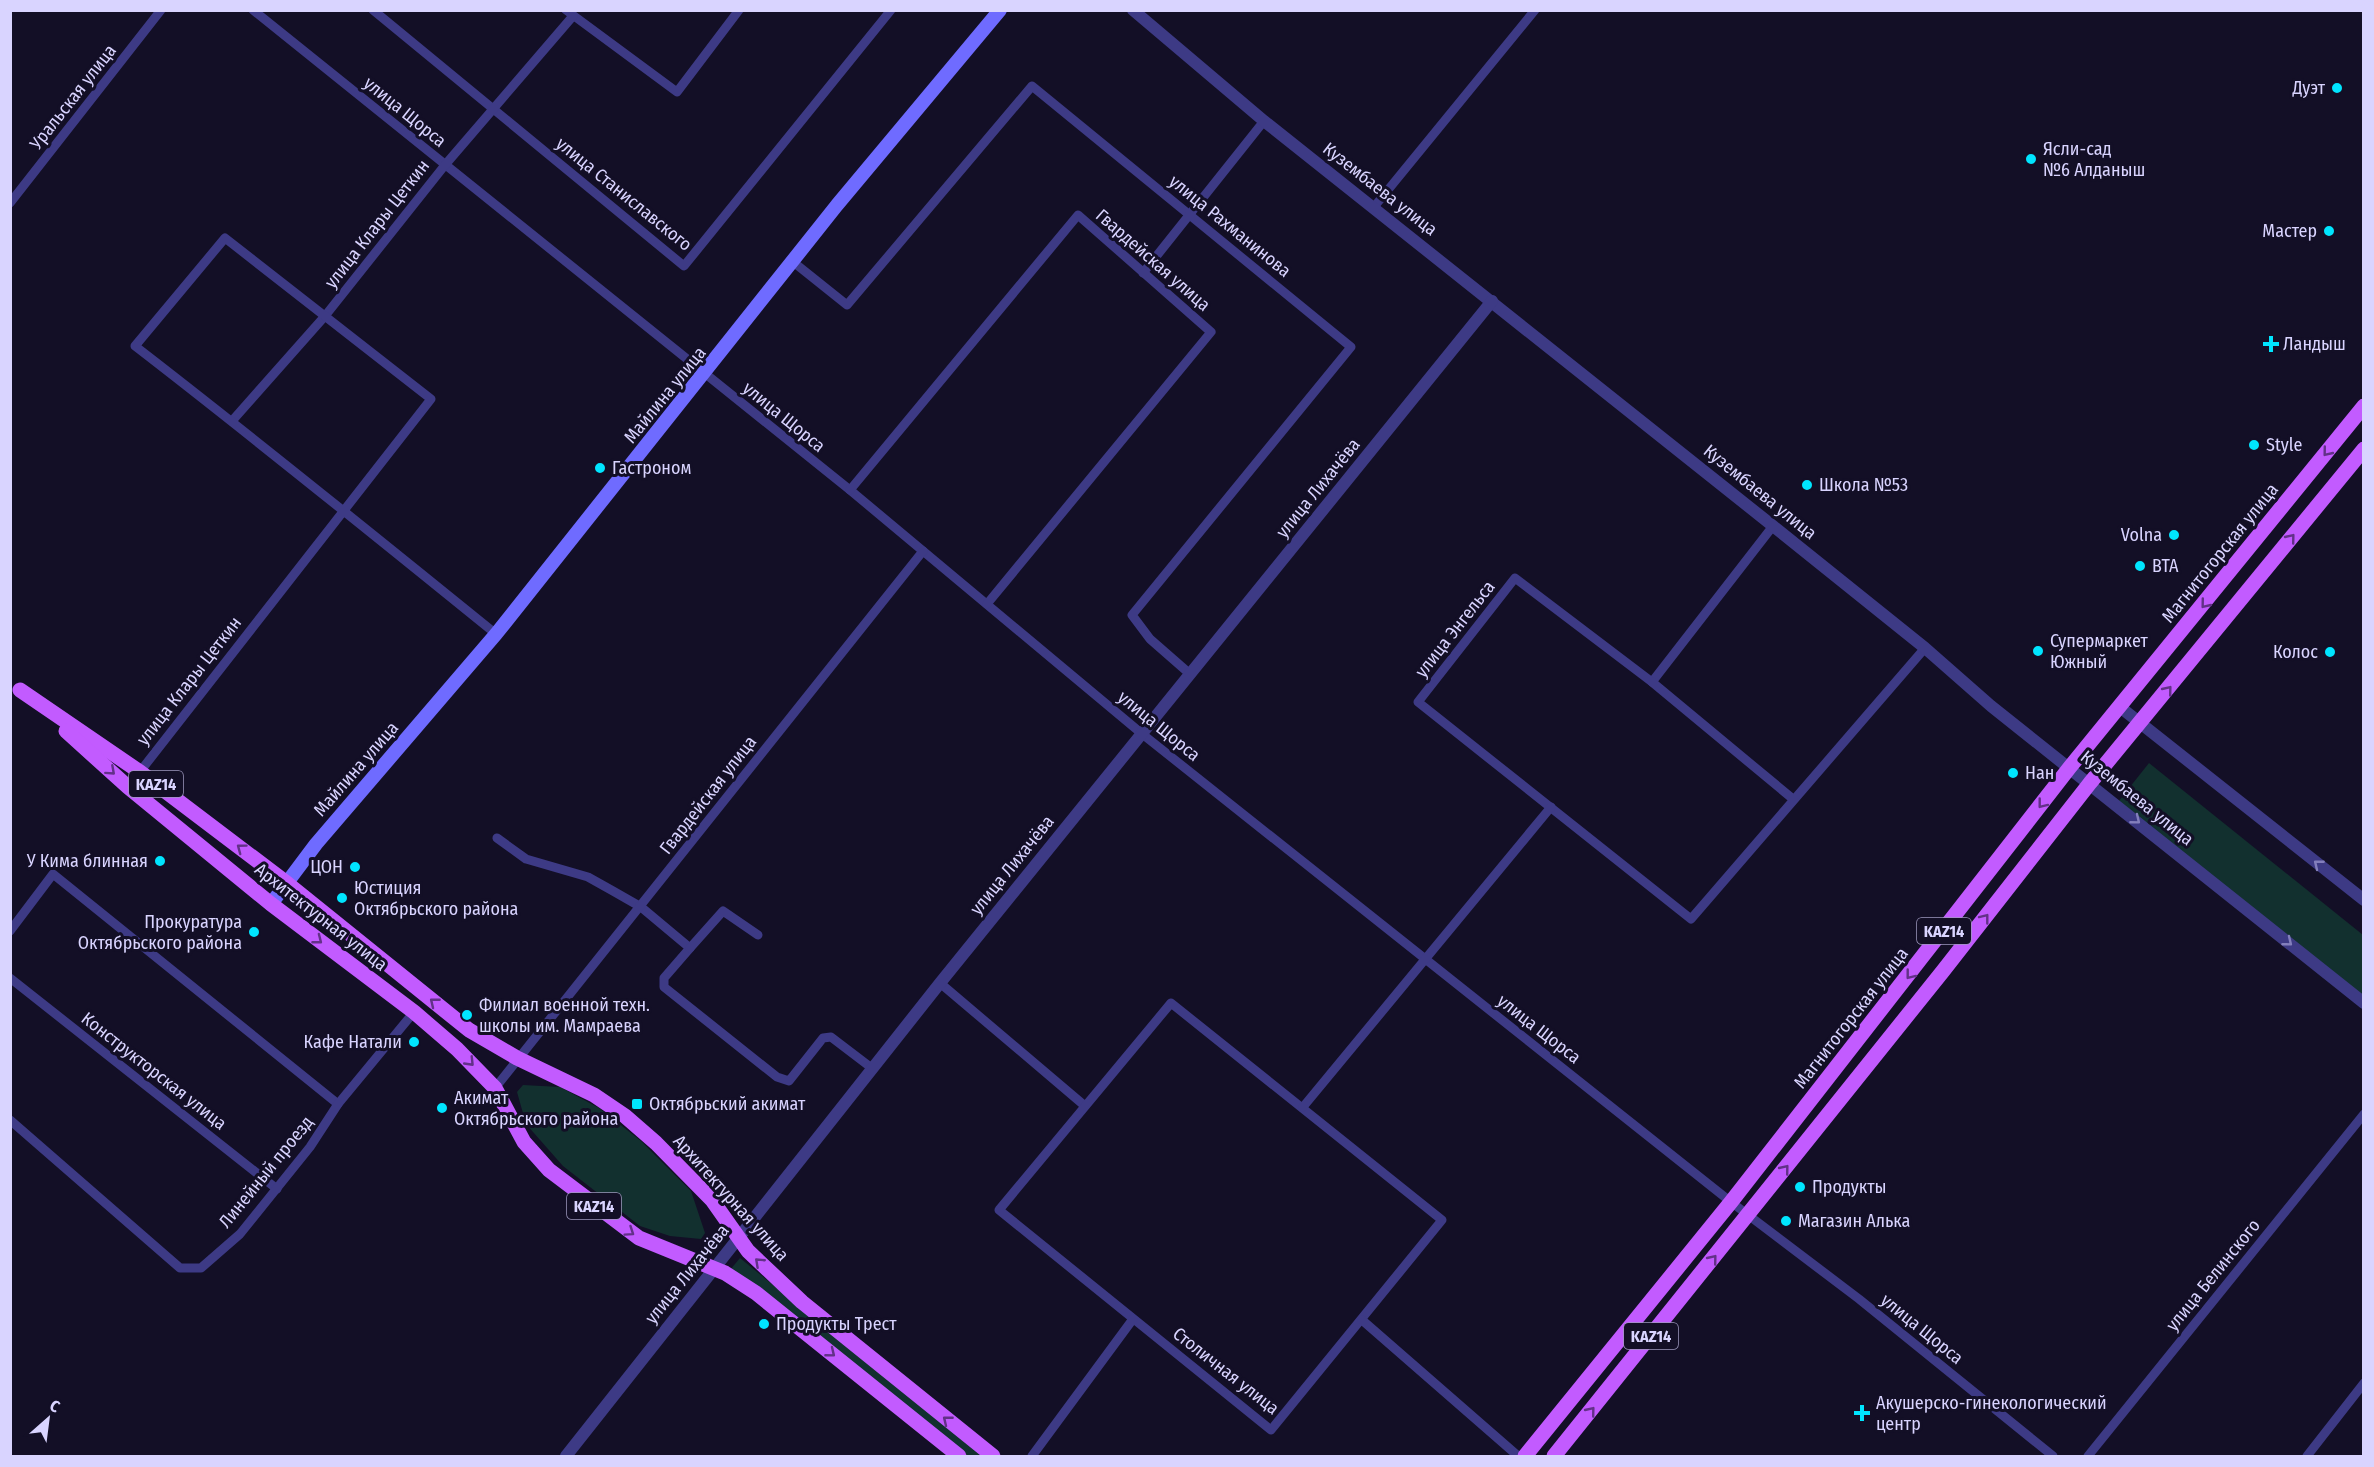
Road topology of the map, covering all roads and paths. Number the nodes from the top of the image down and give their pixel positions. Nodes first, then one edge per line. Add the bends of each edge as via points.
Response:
1 (161, 10) edge
2 (253, 10) edge
3 (374, 10) edge
4 (739, 10) edge
5 (891, 10) edge
6 (1000, 10) edge
7 (1132, 10) edge
8 (1535, 10) edge
9 (569, 13) edge
10 (493, 109) junction
11 (1264, 121) junction
12 (444, 165) junction
13 (10, 203) edge
14 (1374, 207) junction
15 (1189, 215) junction
16 (792, 261) junction
17 (1143, 273) junction
18 (1492, 301) junction
19 (325, 316) junction
20 (705, 374) junction
21 (2364, 406) edge
22 (232, 421) junction
23 (2364, 449) edge
24 (850, 490) junction
25 (343, 511) junction
26 (1773, 526) junction
27 (923, 551) junction
28 (987, 604) junction
29 (496, 634) junction
30 (1925, 648) junction
31 (1190, 674) junction
32 (1652, 682) junction
33 (15, 686) edge
34 (2120, 707) junction
35 (2141, 723) junction
36 (1141, 733) junction
37 (2070, 767) junction
38 (140, 772) junction
39 (2090, 783) junction
40 (128, 787) junction
41 (1793, 799) junction
42 (1551, 807) junction
43 (497, 838) dead end
44 (288, 884) junction
45 (2364, 900) edge
46 (271, 904) junction
47 (640, 907) junction
48 (10, 931) edge
49 (758, 935) dead end
50 (690, 948) junction
51 (1426, 962) junction
52 (10, 978) edge
53 (940, 983) junction
54 (2364, 1003) edge
55 (414, 1012) junction
56 (517, 1059) junction
57 (873, 1069) junction
58 (495, 1088) junction
59 (338, 1104) junction
60 (1085, 1106) junction
61 (1303, 1107) junction
62 (2364, 1114) edge
63 (10, 1120) edge
64 (277, 1189) junction
65 (1731, 1202) junction
66 (1748, 1215) junction
67 (739, 1236) junction
68 (713, 1268) junction
69 (1133, 1319) junction
70 (1362, 1320) junction
71 (2362, 1390) edge
72 (566, 1456) edge
73 (960, 1456) edge
74 (993, 1456) edge
75 (1032, 1456) edge
76 (1518, 1456) edge
77 (1525, 1456) edge
78 (1554, 1456) edge
79 (2053, 1456) edge
80 (2088, 1456) edge
81 (2307, 1456) edge

1 - 13 street, Уральская улица
2 - 12 street, улица Щорса
3 - 10 street, улица Станиславского
4 - 9 street, улица Клары Цеткин via 677,92
5 - 10 street, улица Станиславского via 684,266
6 - 16 main road, Майлина улица
7 - 11 street, Кузембаева улица
8 - 14 street
9 - 10 street, улица Клары Цеткин
10 - 12 street, улица Клары Цеткин
11 - 14 street, Кузембаева улица
11 - 15 street
12 - 19 street, улица Клары Цеткин
12 - 20 street, улица Щорса
14 - 18 street, Кузембаева улица
15 - 16 street, улица Рахманинова via 1032,86 848,305
15 - 17 street
15 - 31 street, улица Рахманинова via 1351,347 1132,615 1150,639
16 - 20 main road, Майлина улица
17 - 24 street, Гвардейская улица via 1078,215
17 - 28 street, Гвардейская улица via 1211,332
18 - 26 street, Кузембаева улица
18 - 31 street, улица Лихачёва
19 - 22 street, улица Клары Цеткин
19 - 22 street, улица Клары Цеткин via 225,238 135,346
19 - 25 street, улица Клары Цеткин via 430,399
20 - 24 street, улица Щорса
20 - 29 main road, Майлина улица
21 -> 34 main road, Магнитогорская улица / KAZ14
22 - 25 street, улица Клары Цеткин
35 -> 23 main road, KAZ14
24 - 27 street, улица Щорса
25 - 29 street, улица Клары Цеткин
25 - 38 street, улица Клары Цеткин
26 - 30 street, Кузембаева улица
26 - 32 street
27 - 28 street, улица Щорса
27 - 47 street, Гвардейская улица
28 - 36 street, улица Щорса
29 - 44 main road, Майлина улица via 316,844
30 - 37 street, Кузембаева улица
30 - 41 street, улица Энгельса
31 - 36 street, улица Лихачёва
32 - 41 street, улица Энгельса
32 - 42 street, улица Энгельса via 1515,578 1418,702
33 - 38 main road, Архитектурная улица / KAZ14
33 -> 40 main road, Архитектурная улица / KAZ14
34 - 35 street
34 - 37 main road, Магнитогорская улица / KAZ14
35 - 39 main road, KAZ14
45 -> 35 street
36 - 51 street, улица Щорса
36 - 53 street, улица Лихачёва
37 - 39 street, Кузембаева улица
37 -> 65 main road, Магнитогорская улица / KAZ14
38 - 40 street, улица Клары Цеткин
44 -> 38 main road, Архитектурная улица / KAZ14
39 -> 54 street, Кузембаева улица
66 -> 39 main road, KAZ14
40 - 46 main road, Архитектурная улица / KAZ14
41 - 42 street, улица Энгельса via 1691,920
42 - 51 street
43 - 47 street via 526,859 588,877
44 - 46 main road, Майлина улица
56 -> 44 main road, Архитектурная улица / KAZ14 via 469,1030
46 -> 55 main road, Архитектурная улица / KAZ14
47 - 50 street
47 - 56 street, Гвардейская улица
48 - 59 street via 53,874
49 - 50 street via 723,911
50 - 57 street via 664,978 664,987 777,1077 789,1081 823,1038 831,1037
51 - 61 street
51 - 65 street, улица Щорса
52 - 64 street, Конструкторская улица
53 - 57 street, улица Лихачёва
53 - 60 street
55 -> 58 main road, Архитектурная улица / KAZ14
55 - 59 street, Линейный проезд
56 - 58 street, Гвардейская улица
56 - 67 main road, Архитектурная улица / KAZ14 via 594,1095 625,1116 712,1200
57 - 67 street, улица Лихачёва
58 -> 68 main road, Архитектурная улица / KAZ14 via 524,1142 549,1170 639,1238
59 - 64 street, Линейный проезд
60 - 61 street, Столичная улица via 1171,1003
60 - 69 street, Столичная улица via 999,1210
61 - 70 street, Столичная улица via 1442,1220
62 - 80 street, улица Белинского
63 - 64 street, Линейный проезд via 180,1268 201,1268 240,1234
65 - 66 street, улица Щорса
65 - 77 main road, Магнитогорская улица / KAZ14
78 -> 66 main road, KAZ14
66 - 79 street, улица Щорса
67 - 68 street, улица Лихачёва
74 -> 67 main road, Архитектурная улица / KAZ14 via 802,1302 748,1251
68 - 72 street, улица Лихачёва
68 -> 73 main road, Архитектурная улица / KAZ14 via 773,1306
69 - 70 street, Столичная улица via 1271,1431
69 - 75 street
70 - 76 street
71 - 81 street

